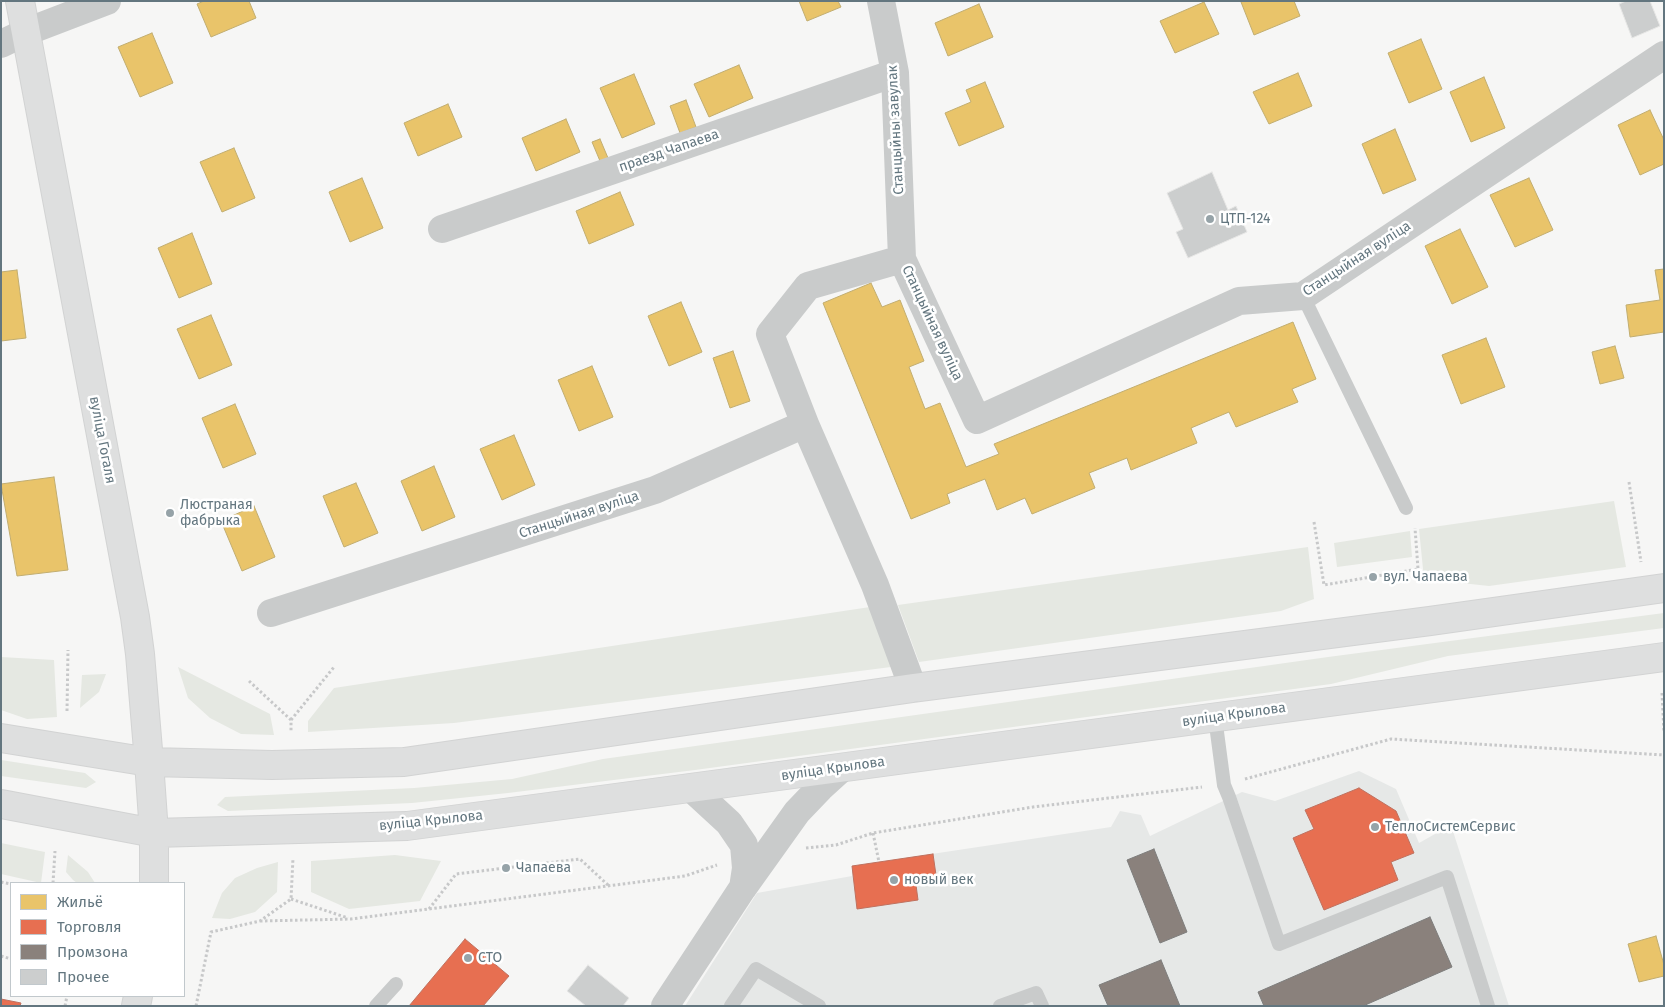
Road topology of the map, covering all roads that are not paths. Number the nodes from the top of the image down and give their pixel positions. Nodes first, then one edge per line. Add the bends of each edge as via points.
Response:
1 (20, 1) edge
2 (108, 1) edge
3 (881, 1) edge
4 (26, 32) junction
5 (1, 44) edge
6 (1664, 55) edge
7 (895, 74) junction
8 (442, 229) dead end
9 (902, 259) junction
10 (1303, 296) junction
11 (806, 424) junction
12 (1406, 508) dead end
13 (1664, 588) edge
14 (271, 613) dead end
15 (1664, 657) edge
16 (913, 688) junction
17 (1215, 717) junction
18 (1, 738) edge
19 (149, 762) junction
20 (842, 768) junction
21 (691, 788) junction
22 (1, 804) edge
23 (154, 833) junction
24 (154, 882) edge
25 (742, 890) junction
26 (396, 984) dead end
27 (376, 1006) edge
28 (665, 1006) edge
29 (731, 1006) edge
30 (819, 1006) edge
31 (1000, 1006) edge
32 (1042, 1006) edge
33 (1488, 1006) edge

1 - 4 main road, вуліца Гогаля
2 - 4 street
3 - 7 street, Станцыйны завулак
4 - 5 street
4 - 19 main road, вуліца Гогаля via 135,617
6 - 10 street, Станцыйная вуліца
7 - 8 street, праезд Чапаева
7 - 9 street, Станцыйны завулак
9 - 10 street, Станцыйная вуліца via 977,420 1239,300
9 - 11 street, Станцыйная вуліца via 808,286 770,334
10 - 12 lane
11 - 14 street, Станцыйная вуліца via 655,490
11 - 16 street via 875,585
13 - 16 main road
15 - 17 main road, вуліца Крылова
16 - 19 main road via 404,762 272,765
17 - 20 main road, вуліца Крылова
17 - 33 lane via 1224,785 1279,944 1448,877
18 - 19 main road
19 - 23 main road, вуліца Гогаля
20 - 21 main road, вуліца Крылова
20 - 25 street via 797,812
21 - 23 main road, вуліца Крылова via 407,826
21 - 25 street via 729,823 744,845 746,868
22 - 23 main road, вуліца Крылова
23 - 24 main road, вуліца Гогаля
25 - 28 street
26 - 27 lane
29 - 30 lane via 756,969
31 - 32 lane via 1036,993

